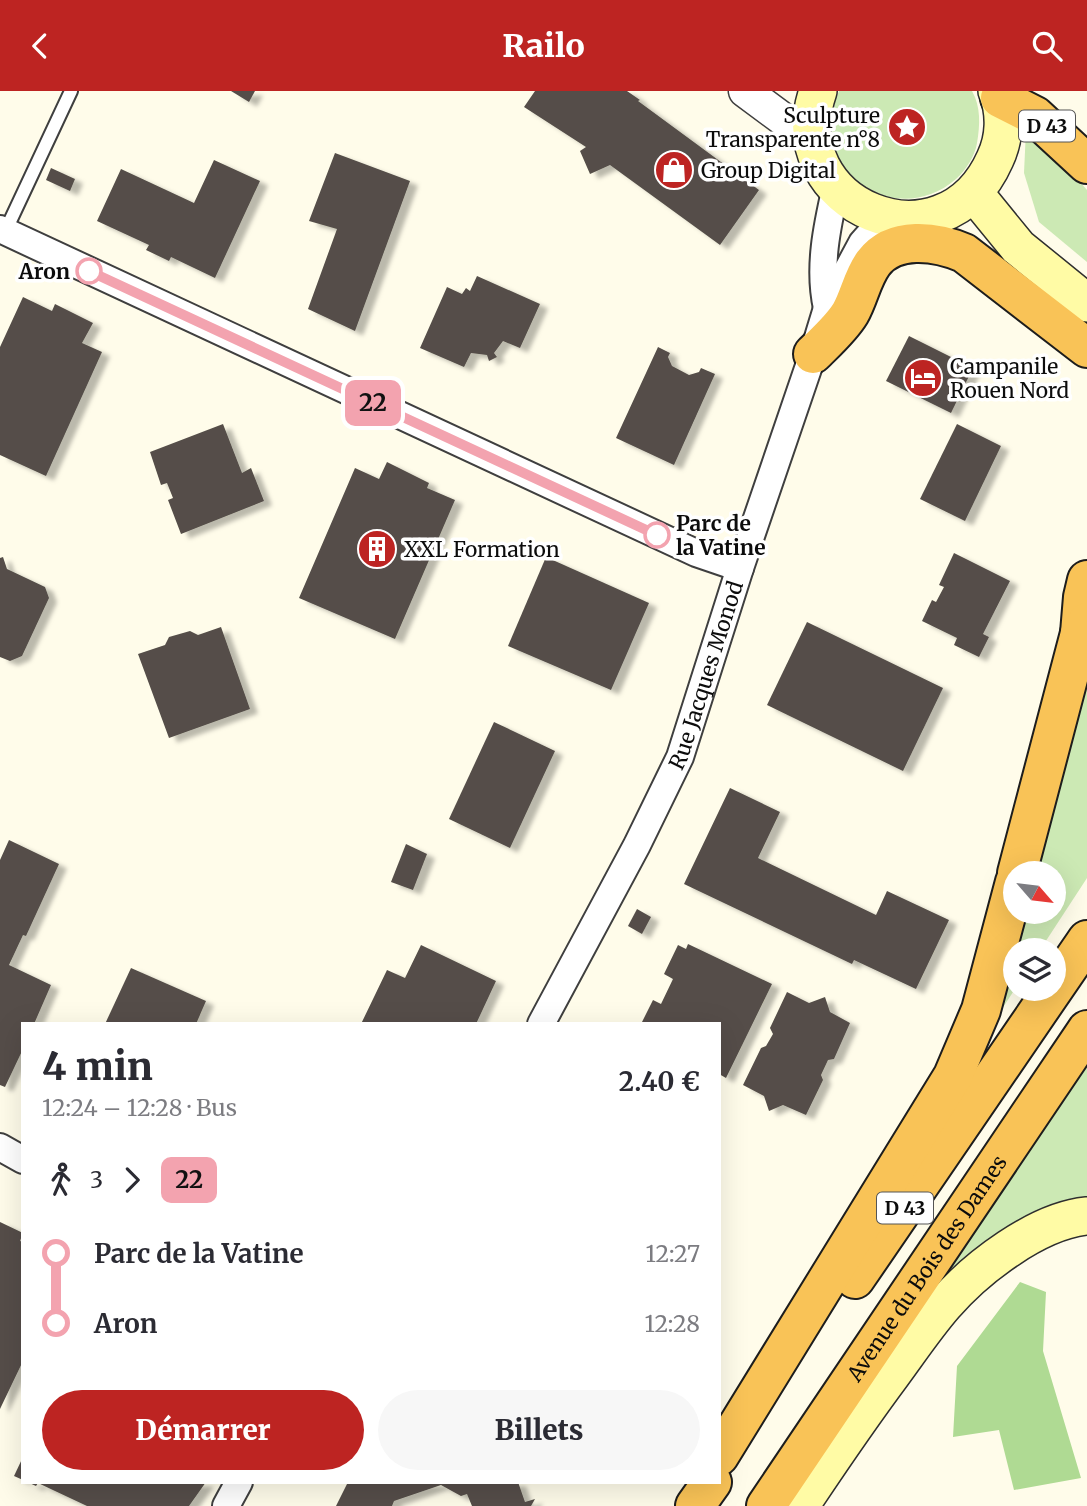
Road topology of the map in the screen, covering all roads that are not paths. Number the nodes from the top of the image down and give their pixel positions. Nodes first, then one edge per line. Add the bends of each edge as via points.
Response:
1 (71, 91) edge
2 (745, 91) edge
3 (818, 91) edge
4 (998, 94) edge
5 (813, 138) junction
6 (1087, 164) edge
7 (836, 187) junction
8 (974, 193) junction
9 (899, 220) junction
10 (2, 231) edge
11 (1087, 303) edge
12 (827, 307) junction
13 (1087, 348) edge
14 (814, 354) junction
15 (740, 568) junction
16 (1087, 580) edge
17 (1084, 627) edge
18 (1020, 861) edge
19 (1004, 924) edge
20 (1087, 940) edge
21 (542, 1022) edge
22 (1087, 1030) edge
23 (0, 1147) edge
24 (21, 1159) edge
25 (1087, 1216) edge
26 (721, 1453) edge
27 (721, 1469) edge
28 (238, 1484) edge
29 (705, 1484) edge
30 (710, 1484) edge
31 (226, 1506) edge
32 (694, 1506) edge
33 (766, 1506) edge
34 (800, 1506) edge

1 - 10 lane
2 - 5 street
3 - 5 main road
4 - 6 highway, D 43 via 1035,116
4 - 8 main road via 1003,123 1000,149
5 - 7 main road via 822,166
7 - 9 main road via 872,213
7 - 12 street, Rue Jacques Monod via 821,283
8 - 9 main road via 947,211
8 - 11 main road via 1018,247
9 - 12 street, Rue Jacques Monod via 876,230 862,243
10 - 15 street via 696,553
12 - 14 street, Rue Jacques Monod
13 - 14 highway via 964,253 946,245 920,243 885,251 873,263 849,314
14 - 15 street, Rue Jacques Monod
15 - 21 street, Rue Jacques Monod via 680,757
16 - 17 highway
17 - 18 highway
19 - 26 highway via 982,1010 953,1076
20 - 27 highway, D 43
22 - 33 highway, Avenue du Bois des Dames / D 43
23 - 24 street
25 - 34 main road via 1030,1235 985,1266 944,1304
28 - 31 street
29 - 32 highway
30 - 32 highway

